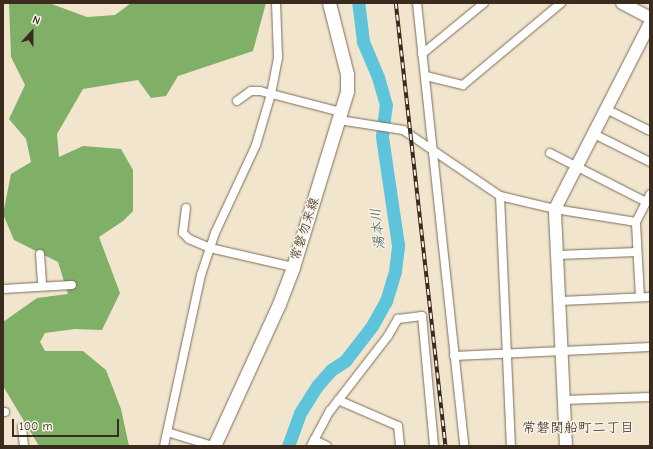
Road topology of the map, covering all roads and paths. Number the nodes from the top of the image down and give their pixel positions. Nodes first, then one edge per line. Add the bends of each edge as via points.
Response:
1 (276, 3) edge
2 (329, 3) edge
3 (417, 3) edge
4 (484, 3) edge
5 (561, 3) edge
6 (622, 3) edge
7 (650, 18) edge
8 (650, 23) edge
9 (422, 54) junction
10 (426, 76) junction
11 (271, 94) junction
12 (237, 101) dead end
13 (606, 109) junction
14 (340, 116) junction
15 (650, 131) edge
16 (594, 134) junction
17 (434, 149) junction
18 (550, 152) dead end
19 (650, 162) edge
20 (577, 166) junction
21 (500, 196) junction
22 (648, 198) edge
23 (186, 208) dead end
24 (555, 209) junction
25 (636, 222) junction
26 (210, 248) junction
27 (637, 252) junction
28 (40, 254) dead end
29 (558, 255) junction
30 (293, 267) junction
31 (72, 285) dead end
32 (42, 286) junction
33 (3, 289) edge
34 (640, 297) junction
35 (650, 297) edge
36 (560, 301) junction
37 (650, 347) edge
38 (562, 351) junction
39 (506, 354) junction
40 (454, 356) junction
41 (650, 397) edge
42 (338, 400) junction
43 (564, 400) junction
44 (22, 427) dead end
45 (167, 432) junction
46 (312, 443) edge
47 (24, 446) edge
48 (164, 446) edge
49 (214, 446) edge
50 (327, 446) edge
51 (400, 446) edge
52 (434, 446) edge
53 (464, 446) edge
54 (511, 446) edge
55 (566, 446) edge

1 - 11 street via 278,57
2 - 14 main road, 常磐勿来線 via 347,74 347,91
3 - 9 street
4 - 9 street
5 - 10 street via 463,85
6 - 7 street
8 - 13 street
9 - 10 street
10 - 17 street via 427,111
11 - 12 street via 251,91
11 - 14 street
11 - 26 street via 256,145
13 - 15 street
13 - 16 street
14 - 17 street via 368,124 397,128
14 - 30 main road, 常磐勿来線
16 - 19 street
16 - 20 street
17 - 21 street
17 - 40 street via 434,173
18 - 20 street
20 - 22 street
20 - 24 street
21 - 24 street
21 - 39 street
22 - 25 street
23 - 26 street via 185,236
24 - 25 street
24 - 29 street
25 - 27 street
26 - 30 street
26 - 45 street via 196,297
27 - 29 street
27 - 34 street
28 - 32 street
29 - 36 street
30 - 49 main road, 常磐勿来線
31 - 32 street
32 - 33 street
34 - 35 street
34 - 36 street
36 - 38 street
37 - 38 street
38 - 39 street
38 - 43 street
39 - 40 street
39 - 54 street
40 - 53 street
41 - 43 street
42 - 46 street
42 - 51 street via 398,426
42 - 52 street via 398,319 422,316
43 - 55 street
44 - 47 street
45 - 48 street
45 - 49 street
46 - 50 street

